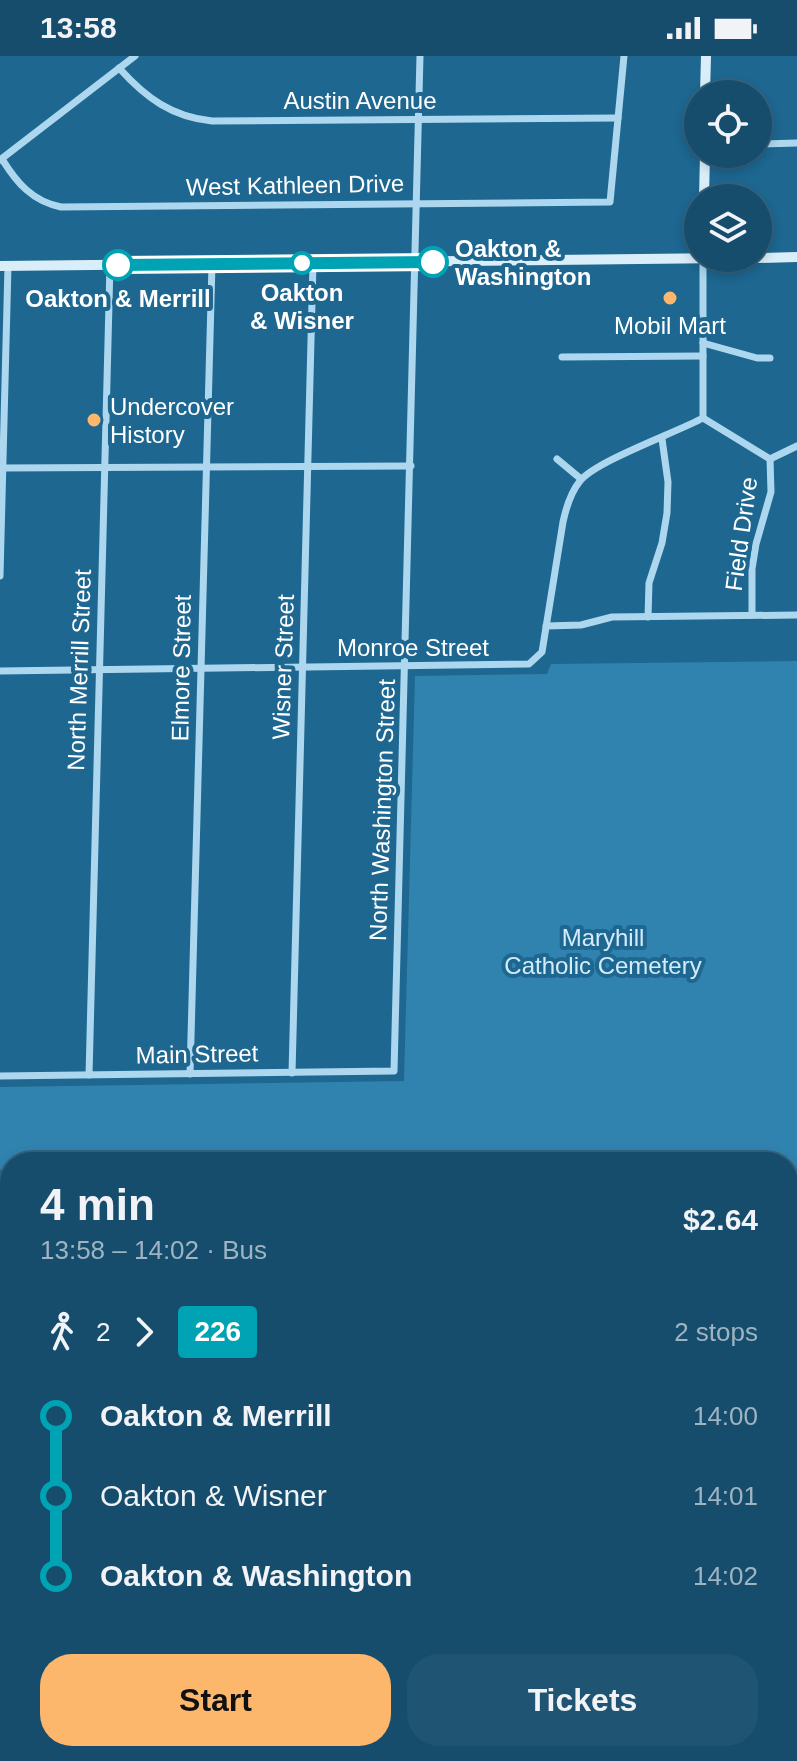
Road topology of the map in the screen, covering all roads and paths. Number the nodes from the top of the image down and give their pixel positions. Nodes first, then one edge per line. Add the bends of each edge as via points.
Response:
1 (135, 56) edge
2 (420, 56) edge
3 (624, 56) edge
4 (706, 56) edge
5 (119, 68) junction
6 (705, 80) edge
7 (618, 118) junction
8 (419, 120) junction
9 (797, 143) edge
10 (772, 144) edge
11 (1, 160) edge
12 (417, 203) junction
13 (797, 257) edge
14 (684, 258) edge
15 (772, 258) edge
16 (416, 262) junction
17 (313, 263) junction
18 (212, 264) junction
19 (110, 265) junction
20 (4, 266) edge
21 (703, 272) edge
22 (703, 343) junction
23 (703, 356) junction
24 (562, 357) dead end
25 (770, 358) dead end
26 (703, 418) junction
27 (662, 439) junction
28 (797, 446) edge
29 (557, 459) dead end
30 (770, 459) junction
31 (308, 465) junction
32 (206, 466) junction
33 (411, 466) junction
34 (3, 468) junction
35 (105, 468) junction
36 (581, 479) junction
37 (0, 576) edge
38 (752, 615) junction
39 (797, 615) edge
40 (648, 617) junction
41 (546, 626) junction
42 (406, 667) junction
43 (303, 668) junction
44 (201, 669) junction
45 (99, 670) junction
46 (0, 671) edge
47 (394, 1071) joint
48 (292, 1073) junction
49 (190, 1074) junction
50 (89, 1075) junction
51 (0, 1076) edge

1 - 5 street
2 - 8 street, North Washington Street
3 - 7 street
4 - 6 main road
5 - 8 street, Austin Avenue via 149,97 194,119
5 - 11 street
7 - 8 street, Austin Avenue
7 - 12 street, West Kathleen Drive via 610,202
8 - 12 street, North Washington Street
9 - 10 street
11 - 12 street, West Kathleen Drive via 28,193 61,207
12 - 16 street, North Washington Street
13 - 15 main road
14 - 16 main road
16 - 17 main road
16 - 33 street, North Washington Street
17 - 18 main road
17 - 31 street, Wisner Street
18 - 19 main road
18 - 32 street, Elmore Street
19 - 20 main road
19 - 35 street, North Merrill Street
20 - 34 street
21 - 22 street
22 - 23 street
22 - 25 street
23 - 24 street
23 - 26 street
26 - 27 street
26 - 30 street
27 - 36 street
27 - 40 street via 668,498 648,590
28 - 30 street
29 - 36 street
30 - 38 street, Field Drive via 771,492 752,569
31 - 32 street
31 - 33 street
31 - 43 street, Wisner Street
32 - 35 street
32 - 44 street, Elmore Street
33 - 42 street, North Washington Street
34 - 35 street
34 - 37 street
35 - 45 street, North Merrill Street
36 - 41 street, Monroe Street via 563,522
38 - 39 street
38 - 40 street
40 - 41 street
41 - 42 street, Monroe Street via 542,652 529,664
42 - 43 street, Monroe Street
42 - 47 street, North Washington Street
43 - 44 street, Monroe Street
43 - 48 street, Wisner Street
44 - 45 street, Monroe Street
44 - 49 street, Elmore Street
45 - 46 street, Monroe Street
45 - 50 street, North Merrill Street
47 - 48 street, Main Street
48 - 49 street, Main Street
49 - 50 street, Main Street
50 - 51 street, Main Street

